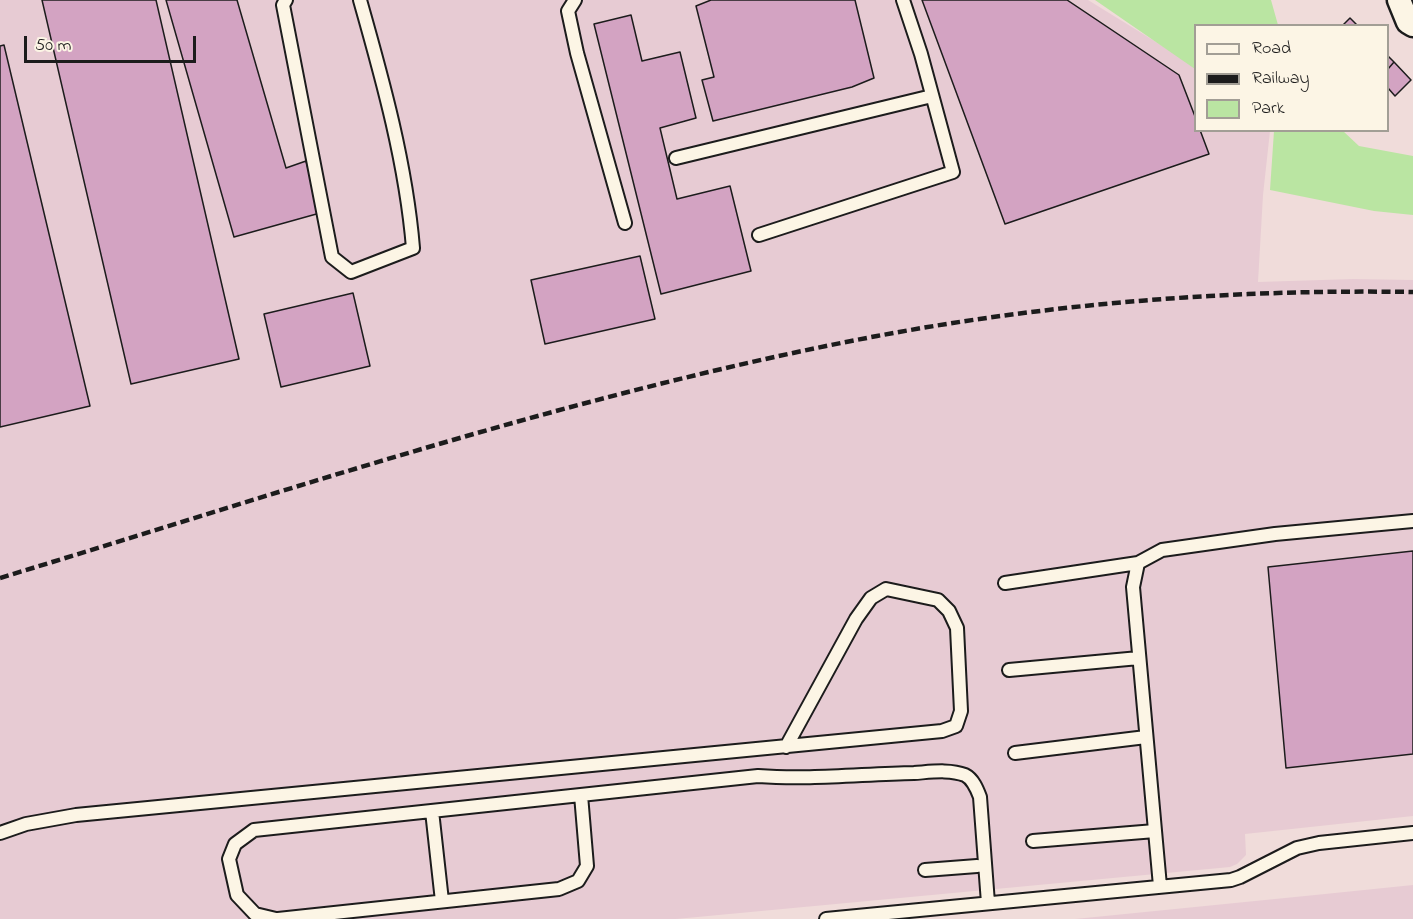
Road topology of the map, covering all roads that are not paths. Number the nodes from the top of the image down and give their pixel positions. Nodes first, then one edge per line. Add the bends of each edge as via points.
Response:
1 (286, 0) edge
2 (360, 0) edge
3 (575, 0) edge
4 (903, 0) edge
5 (1399, 0) edge
6 (1413, 25) edge
7 (932, 96) junction
8 (676, 158) dead end
9 (625, 223) dead end
10 (759, 235) dead end
11 (1413, 521) edge
12 (1138, 563) junction
13 (1005, 583) dead end
14 (1139, 658) junction
15 (1009, 670) dead end
16 (1146, 737) junction
17 (786, 747) junction
18 (1015, 753) dead end
19 (581, 795) junction
20 (432, 811) junction
21 (1155, 831) junction
22 (0, 833) edge
23 (1413, 833) edge
24 (1033, 841) dead end
25 (976, 866) dead end
26 (925, 870) dead end
27 (1160, 886) junction
28 (442, 902) junction
29 (987, 903) junction
30 (277, 919) edge
31 (826, 919) edge

1 - 2 lane via 283,5 332,257 351,272 413,248 410,210 387,98
3 - 9 lane via 568,12 577,53
4 - 7 lane
5 - 6 street
7 - 8 lane
7 - 10 lane via 953,172
11 - 12 lane via 1162,550
12 - 13 lane
12 - 14 lane via 1133,588
14 - 15 lane
14 - 16 lane
16 - 18 lane
16 - 21 lane
17 - 17 lane via 871,598 886,589 938,600 949,611 957,628 961,711 956,726
17 - 22 lane via 76,815
19 - 20 lane
19 - 28 lane via 587,866 578,881 559,889
19 - 29 lane via 758,776 796,779 951,772 966,776 975,784 980,797
20 - 28 lane
20 - 30 lane via 254,830 235,844 229,859 237,895 255,914
21 - 24 lane
21 - 27 lane
23 - 27 lane via 1319,843 1297,848 1231,880
25 - 26 lane
27 - 29 lane
28 - 30 lane
29 - 31 lane

